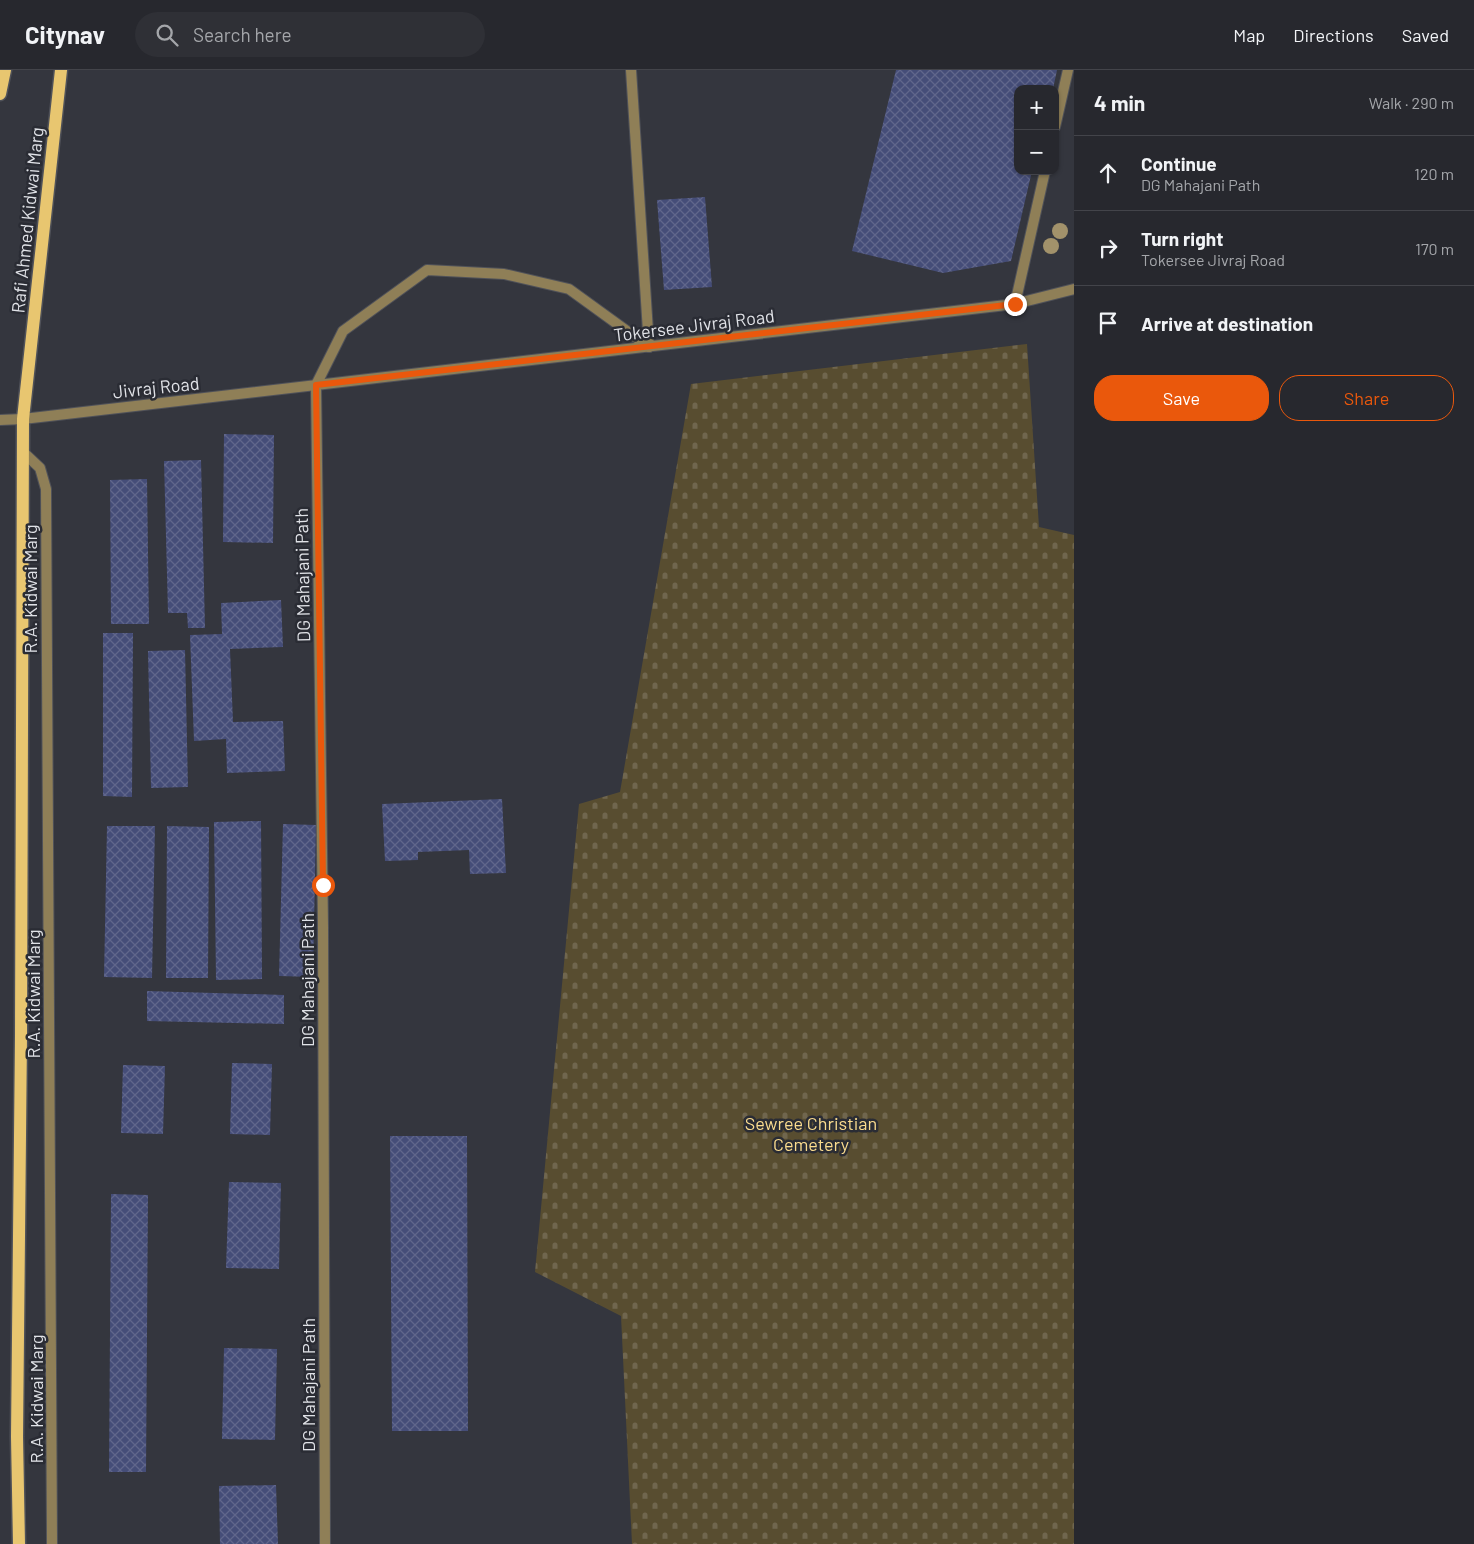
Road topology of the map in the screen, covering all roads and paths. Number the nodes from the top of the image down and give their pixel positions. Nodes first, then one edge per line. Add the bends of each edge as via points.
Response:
1 (5, 70) edge
2 (62, 70) edge
3 (631, 70) edge
4 (1068, 70) edge
5 (0, 94) edge
6 (1059, 109) edge
7 (1044, 175) edge
8 (1074, 289) edge
9 (1015, 304) junction
10 (649, 347) junction
11 (316, 385) junction
12 (22, 419) junction
13 (0, 420) edge
14 (22, 451) junction
15 (19, 1544) edge
16 (52, 1544) edge
17 (325, 1544) edge

1 - 5 main road
2 - 12 main road, Rafi Ahmed Kidwai Marg
3 - 10 street
4 - 6 street
7 - 9 street
8 - 9 street, Tokersee Jivraj Road
9 - 10 street, Tokersee Jivraj Road
10 - 11 street, Tokersee Jivraj Road
10 - 11 street via 569,289 504,274 427,270 343,331
11 - 12 street, Jivraj Road
11 - 17 street, DG Mahajani Path via 323,927
12 - 13 street, Jivraj Road
12 - 14 main road, Rafi Ahmed Kidwai Marg
14 - 15 main road, Rafi Ahmed Kidwai Marg
14 - 16 street, R.A. Kidwai Marg via 40,468 46,489

